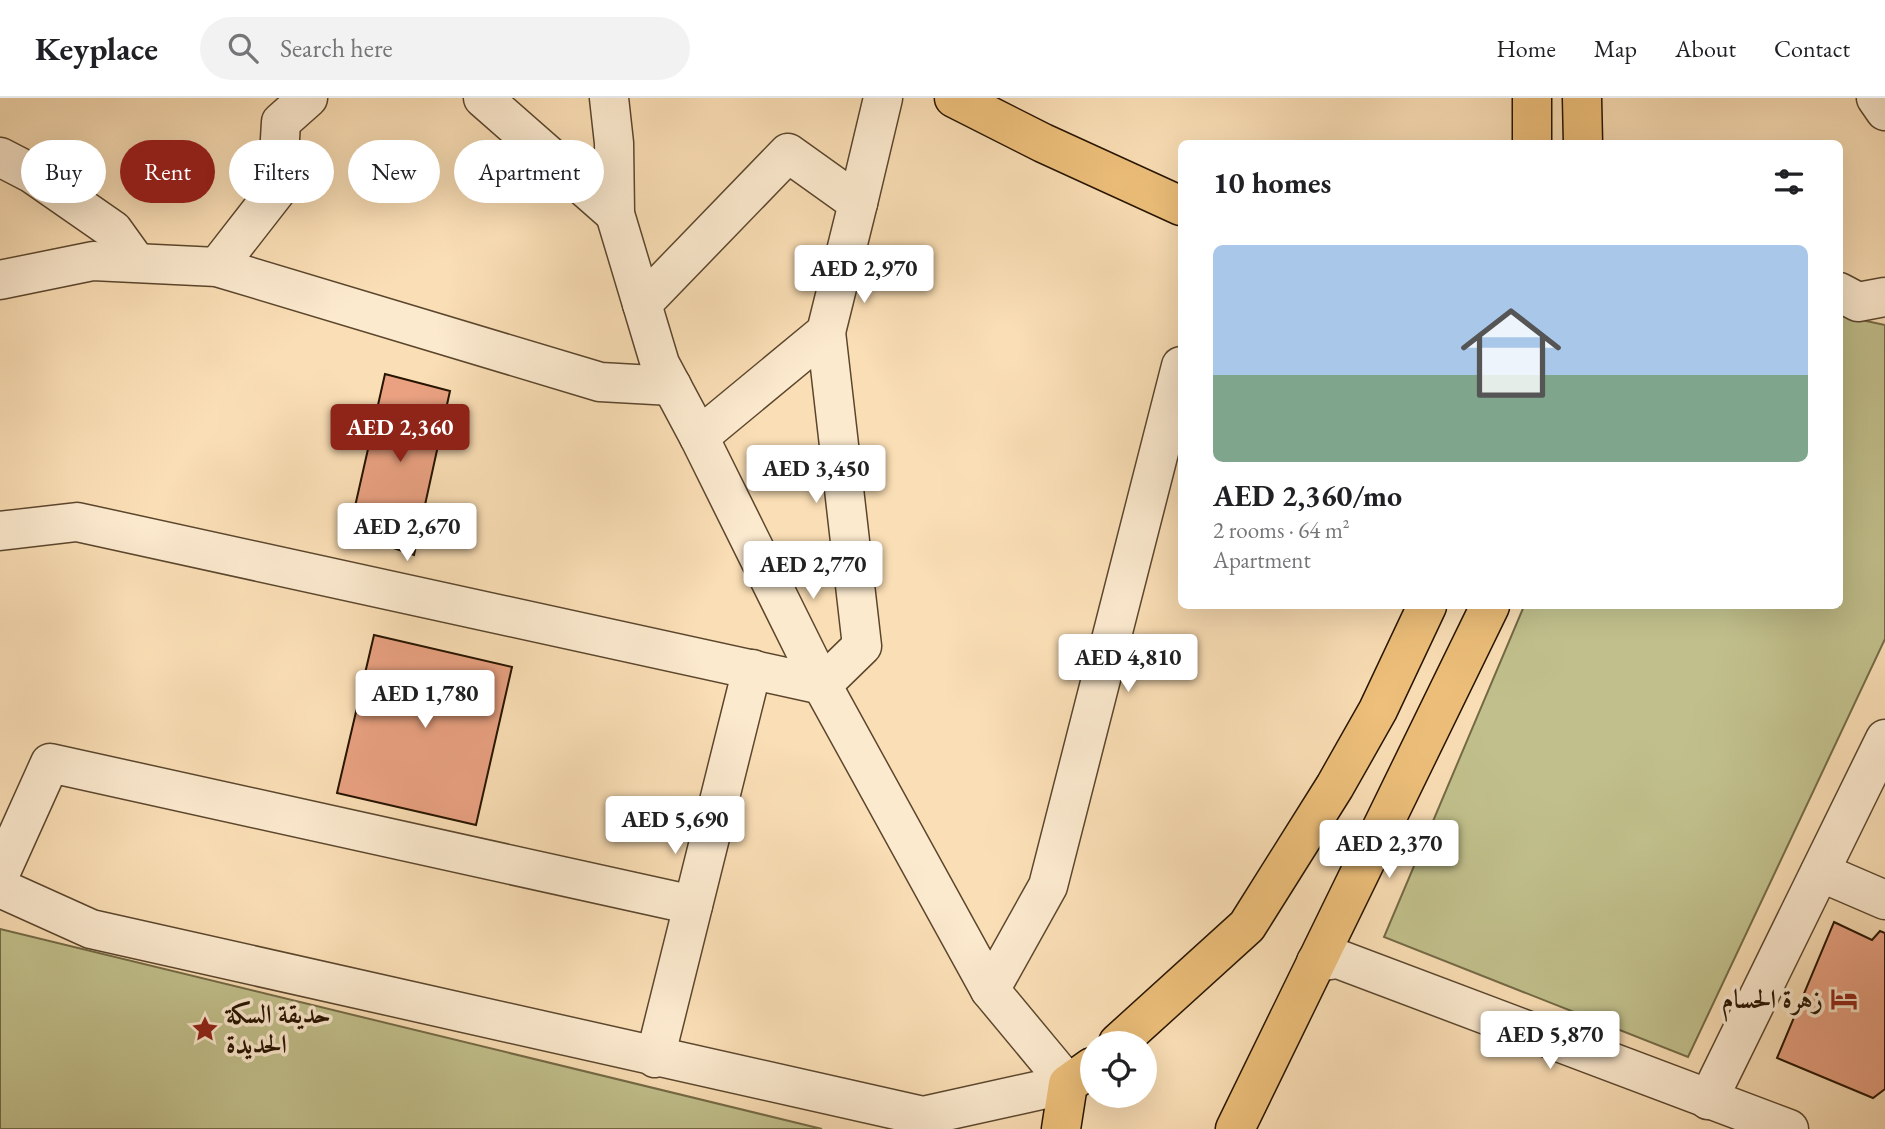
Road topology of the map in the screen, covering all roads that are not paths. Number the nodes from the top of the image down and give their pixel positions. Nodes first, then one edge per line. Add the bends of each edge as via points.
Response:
1 (308, 98) edge
2 (482, 98) edge
3 (609, 98) edge
4 (883, 98) edge
5 (954, 98) edge
6 (1532, 98) edge
7 (1582, 98) edge
8 (1877, 98) edge
9 (1885, 111) edge
10 (1532, 140) edge
11 (1583, 140) edge
12 (0, 157) edge
13 (858, 203) junction
14 (1178, 205) edge
15 (615, 214) junction
16 (136, 262) junction
17 (217, 267) junction
18 (0, 280) edge
19 (1843, 294) edge
20 (1885, 297) edge
21 (642, 304) junction
22 (826, 332) junction
23 (1178, 378) edge
24 (672, 386) junction
25 (699, 437) junction
26 (0, 531) edge
27 (1426, 609) edge
28 (1489, 609) edge
29 (752, 669) junction
30 (822, 685) junction
31 (1885, 739) edge
32 (1820, 872) junction
33 (0, 873) edge
34 (0, 888) edge
35 (1885, 900) edge
36 (693, 905) junction
37 (1316, 962) junction
38 (990, 990) junction
39 (1131, 1031) edge
40 (655, 1058) junction
41 (1080, 1075) edge
42 (1708, 1100) junction
43 (1061, 1129) edge
44 (1236, 1129) edge
45 (1789, 1129) edge

1 - 17 street via 281,122 277,190
2 - 15 street
3 - 15 street
4 - 13 street
5 - 14 main road
6 - 10 main road
7 - 11 main road
8 - 9 street
12 - 16 street via 113,230
13 - 21 street via 788,153
13 - 22 street
15 - 21 street
16 - 17 street
16 - 18 street via 93,261
17 - 24 street via 600,383
19 - 20 street via 1858,302
21 - 24 street via 660,364
22 - 25 street
22 - 30 street via 862,646
23 - 38 street via 1048,886
24 - 25 street
25 - 30 street
26 - 29 street via 77,522
27 - 39 main road via 1378,710 1247,926
28 - 37 main road
29 - 30 street
29 - 36 street
30 - 38 street
31 - 32 street
32 - 35 street
32 - 42 street
33 - 36 street via 50,762
34 - 40 street via 91,929
36 - 40 street
37 - 42 street via 1338,959
37 - 44 main road
38 - 41 street
40 - 41 street via 923,1116
41 - 43 main road
42 - 45 street

